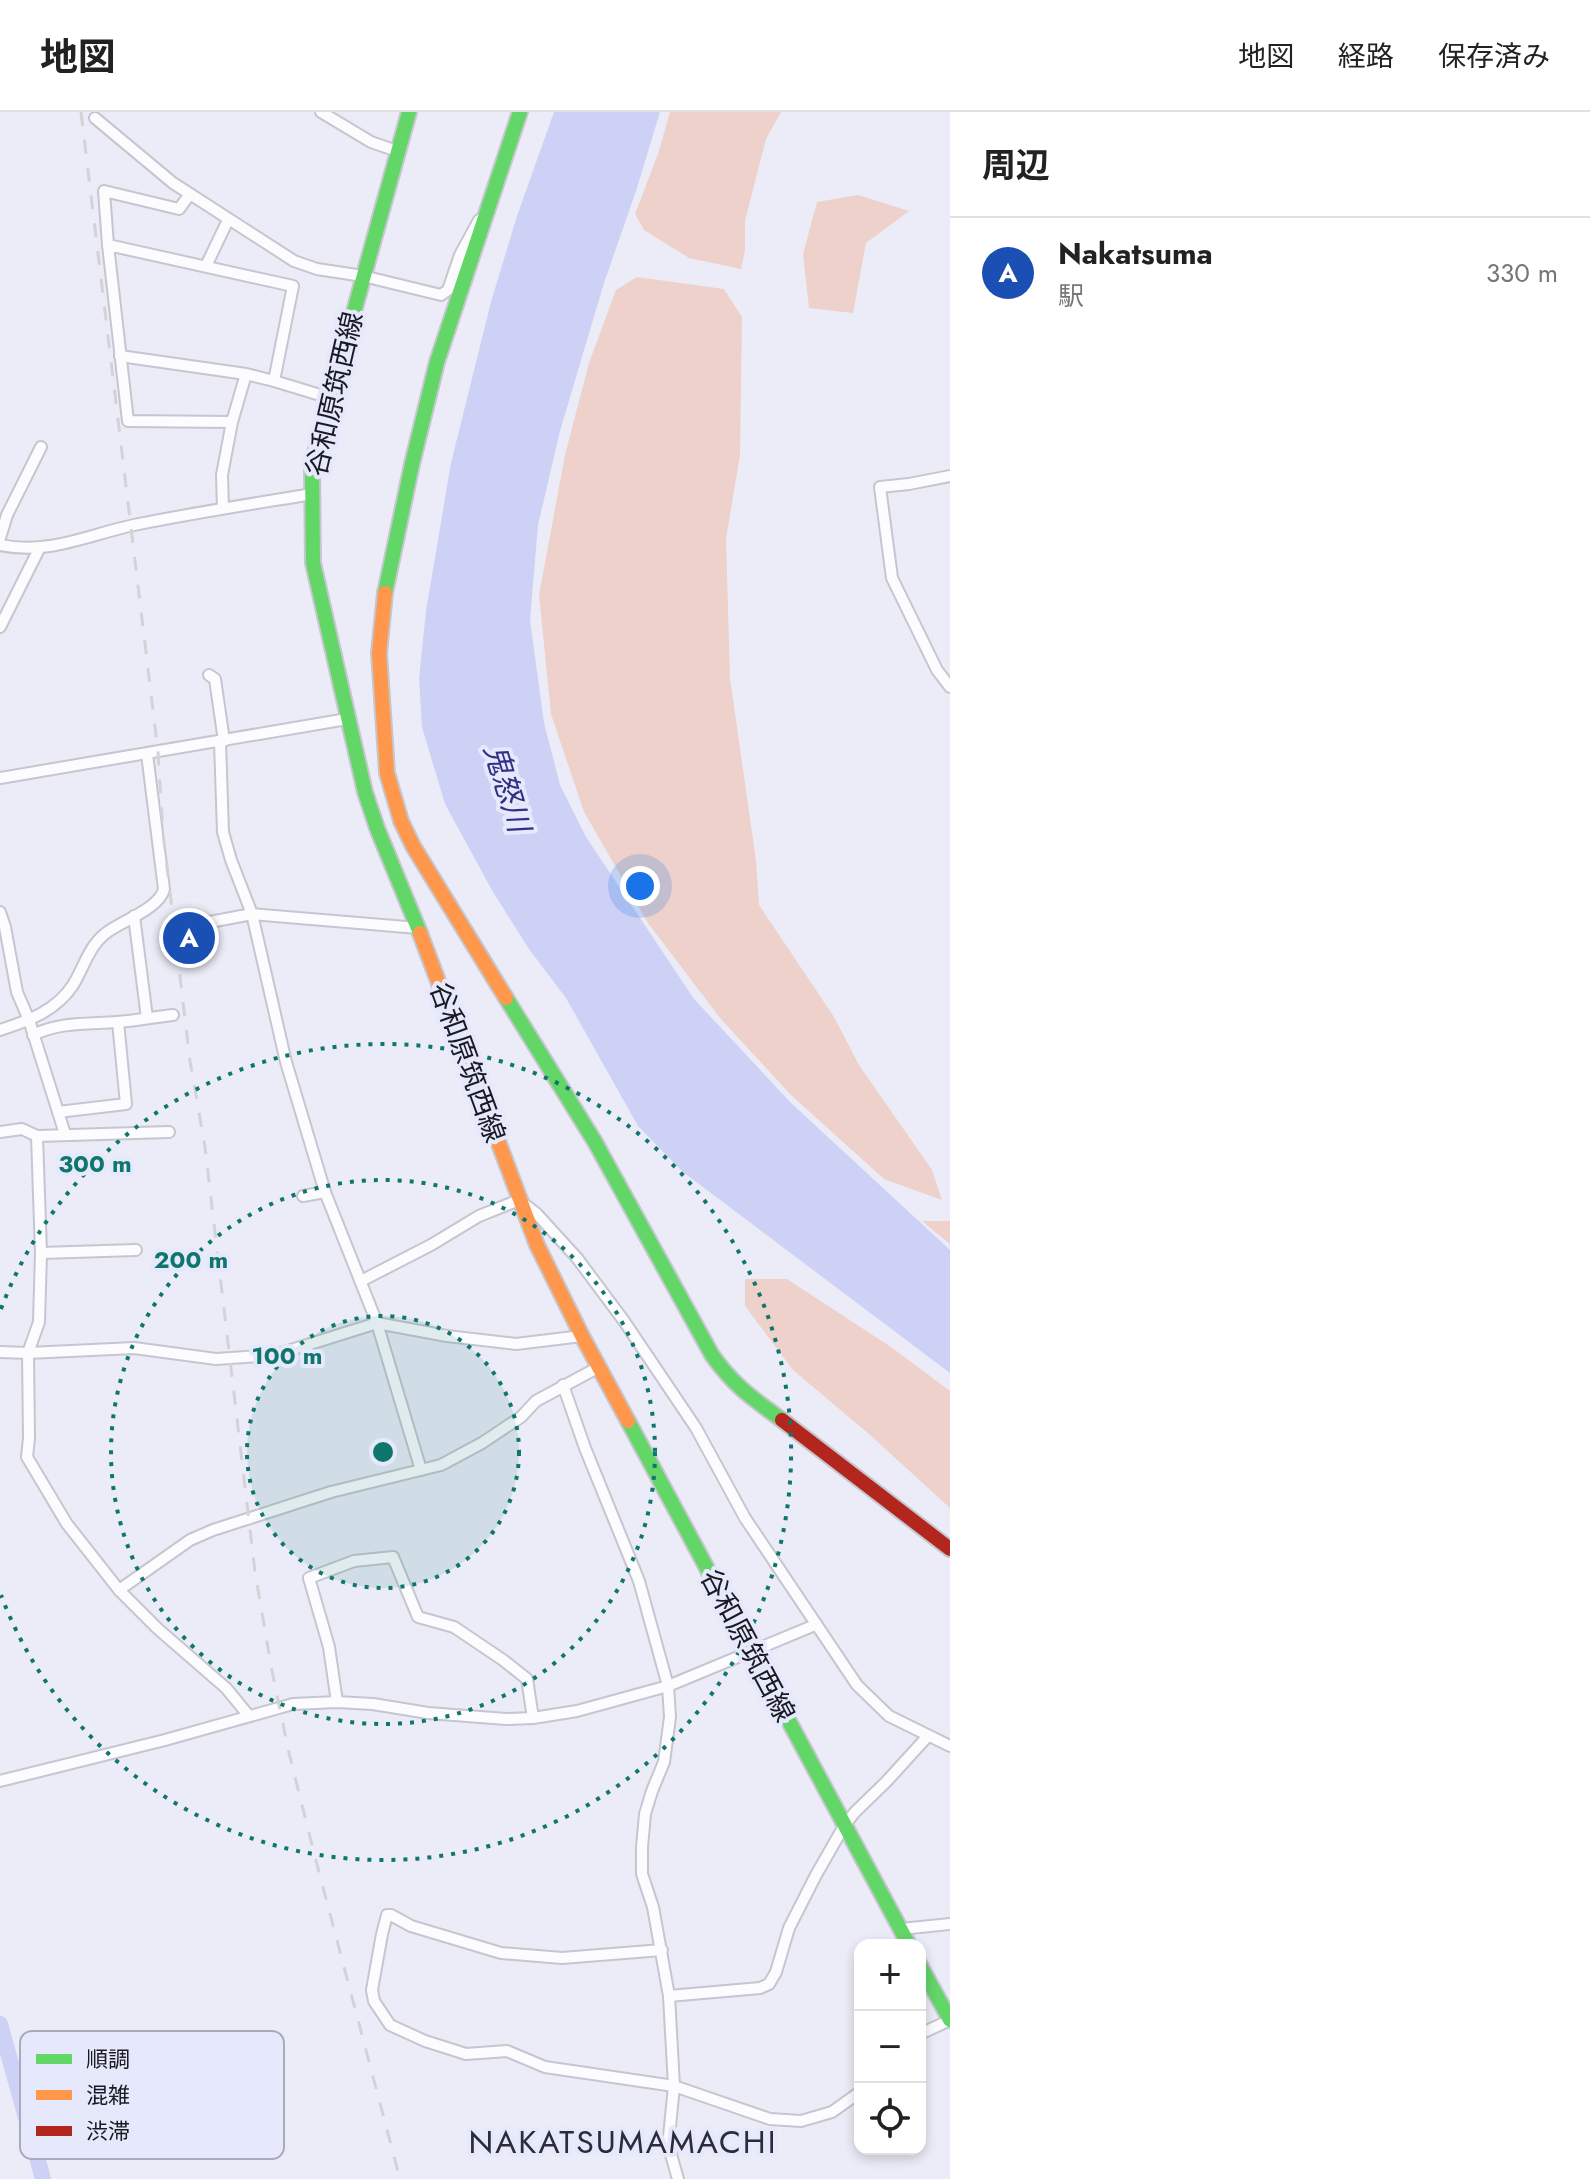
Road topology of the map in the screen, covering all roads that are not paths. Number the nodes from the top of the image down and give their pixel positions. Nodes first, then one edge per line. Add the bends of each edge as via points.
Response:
1 (321, 112) edge
2 (409, 112) edge
3 (520, 112) edge
4 (95, 118) dead end
5 (397, 151) junction
6 (190, 194) junction
7 (485, 213) junction
8 (228, 220) junction
9 (108, 245) junction
10 (206, 266) junction
11 (363, 276) junction
12 (120, 356) junction
13 (246, 374) junction
14 (274, 381) junction
15 (330, 398) junction
16 (232, 422) junction
17 (41, 447) dead end
18 (950, 476) edge
19 (312, 494) junction
20 (223, 508) junction
21 (0, 538) edge
22 (0, 545) edge
23 (39, 549) junction
24 (0, 627) edge
25 (209, 675) dead end
26 (950, 687) edge
27 (347, 719) junction
28 (222, 742) junction
29 (147, 754) junction
30 (0, 778) edge
31 (0, 912) edge
32 (252, 914) junction
33 (134, 916) junction
34 (194, 925) dead end
35 (418, 928) junction
36 (3, 932) edge
37 (173, 1015) dead end
38 (147, 1018) junction
39 (29, 1020) junction
40 (118, 1022) junction
41 (0, 1030) edge
42 (33, 1035) junction
43 (58, 1112) junction
44 (0, 1132) edge
45 (169, 1132) dead end
46 (65, 1134) junction
47 (37, 1136) junction
48 (325, 1192) junction
49 (303, 1196) dead end
50 (519, 1200) junction
51 (136, 1250) dead end
52 (41, 1253) junction
53 (361, 1281) junction
54 (377, 1323) junction
55 (582, 1336) junction
56 (0, 1352) edge
57 (28, 1353) junction
58 (599, 1367) junction
59 (563, 1385) junction
60 (421, 1470) junction
61 (950, 1549) edge
62 (119, 1590) junction
63 (815, 1625) junction
64 (751, 1651) junction
65 (668, 1686) junction
66 (337, 1702) junction
67 (249, 1716) junction
68 (533, 1718) junction
69 (927, 1737) junction
70 (950, 1746) edge
71 (0, 1781) edge
72 (844, 1826) junction
73 (950, 1924) edge
74 (901, 1929) junction
75 (906, 1939) edge
76 (662, 1950) junction
77 (926, 1976) edge
78 (669, 1996) junction
79 (950, 2020) edge
80 (926, 2031) edge
81 (674, 2086) junction
82 (854, 2096) edge
83 (678, 2179) edge

1 - 5 street
2 - 5 main road, 谷和原筑西線
3 - 7 main road
4 - 6 street
5 - 11 main road, 谷和原筑西線
6 - 8 street
6 - 9 street via 179,209 104,191
7 - 11 street via 441,295
7 - 61 main road via 437,362 382,606 384,738 401,821 595,1142 728,1378
8 - 10 street
8 - 11 street via 294,261
9 - 10 street
9 - 12 street
10 - 14 street via 293,286
11 - 15 main road, 谷和原筑西線
12 - 13 street
12 - 16 street via 128,421
13 - 14 street
13 - 16 street
14 - 15 street
15 - 19 main road, 谷和原筑西線 via 312,464
16 - 20 street via 222,475
17 - 21 street
18 - 26 street via 880,487 892,578
19 - 20 street
19 - 27 main road, 谷和原筑西線 via 313,563
20 - 23 street
22 - 23 street
23 - 24 street
25 - 28 street via 215,679
27 - 28 street
27 - 35 main road, 谷和原筑西線 via 377,828
28 - 29 street
28 - 32 street via 223,832
29 - 30 street
29 - 33 street via 164,889 150,907
31 - 36 street
32 - 34 street
32 - 35 street
32 - 48 street via 286,1062
33 - 38 street
33 - 39 street via 95,943 61,1000
35 - 50 main road, 谷和原筑西線
36 - 39 street
37 - 38 street
38 - 40 street
39 - 41 street
39 - 42 street
40 - 42 street via 75,1024
40 - 43 street via 126,1104
42 - 43 street
43 - 46 street
44 - 47 street via 22,1129
45 - 46 street
46 - 47 street
47 - 52 street
48 - 49 street
48 - 53 street
50 - 53 street via 479,1216
50 - 55 main road, 谷和原筑西線
50 - 63 street via 577,1258 624,1321 696,1428 745,1518
51 - 52 street
52 - 57 street via 39,1322
53 - 54 street
54 - 55 street via 516,1344
54 - 57 street via 275,1355 216,1359 134,1348
54 - 60 street
55 - 58 main road, 谷和原筑西線
56 - 57 street
57 - 62 street via 27,1457 67,1524
58 - 59 street
58 - 64 main road, 谷和原筑西線
59 - 60 street via 482,1443
59 - 65 street via 639,1581
60 - 62 street via 213,1530
62 - 67 street via 226,1688
63 - 64 street
63 - 69 street via 857,1685 889,1716
64 - 65 street
64 - 72 main road, 谷和原筑西線
65 - 68 street
65 - 76 street via 664,1762 645,1814 642,1847 642,1874
66 - 67 street via 293,1704
66 - 68 street
66 - 68 street via 329,1647 309,1578 354,1561 393,1557 418,1617 454,1627 527,1679
67 - 71 street
69 - 70 street
69 - 72 street
72 - 74 main road, 谷和原筑西線
72 - 78 street via 789,1928 769,1984
73 - 74 street
74 - 75 main road, 谷和原筑西線
76 - 78 street
76 - 81 street via 562,1958 501,1953 387,1915 372,1990 390,2025 425,2041 466,2054 507,2051 545,2067
77 - 79 main road
78 - 81 street
79 - 80 street
81 - 82 street via 770,2119 801,2121 832,2112
81 - 83 street via 669,2137

